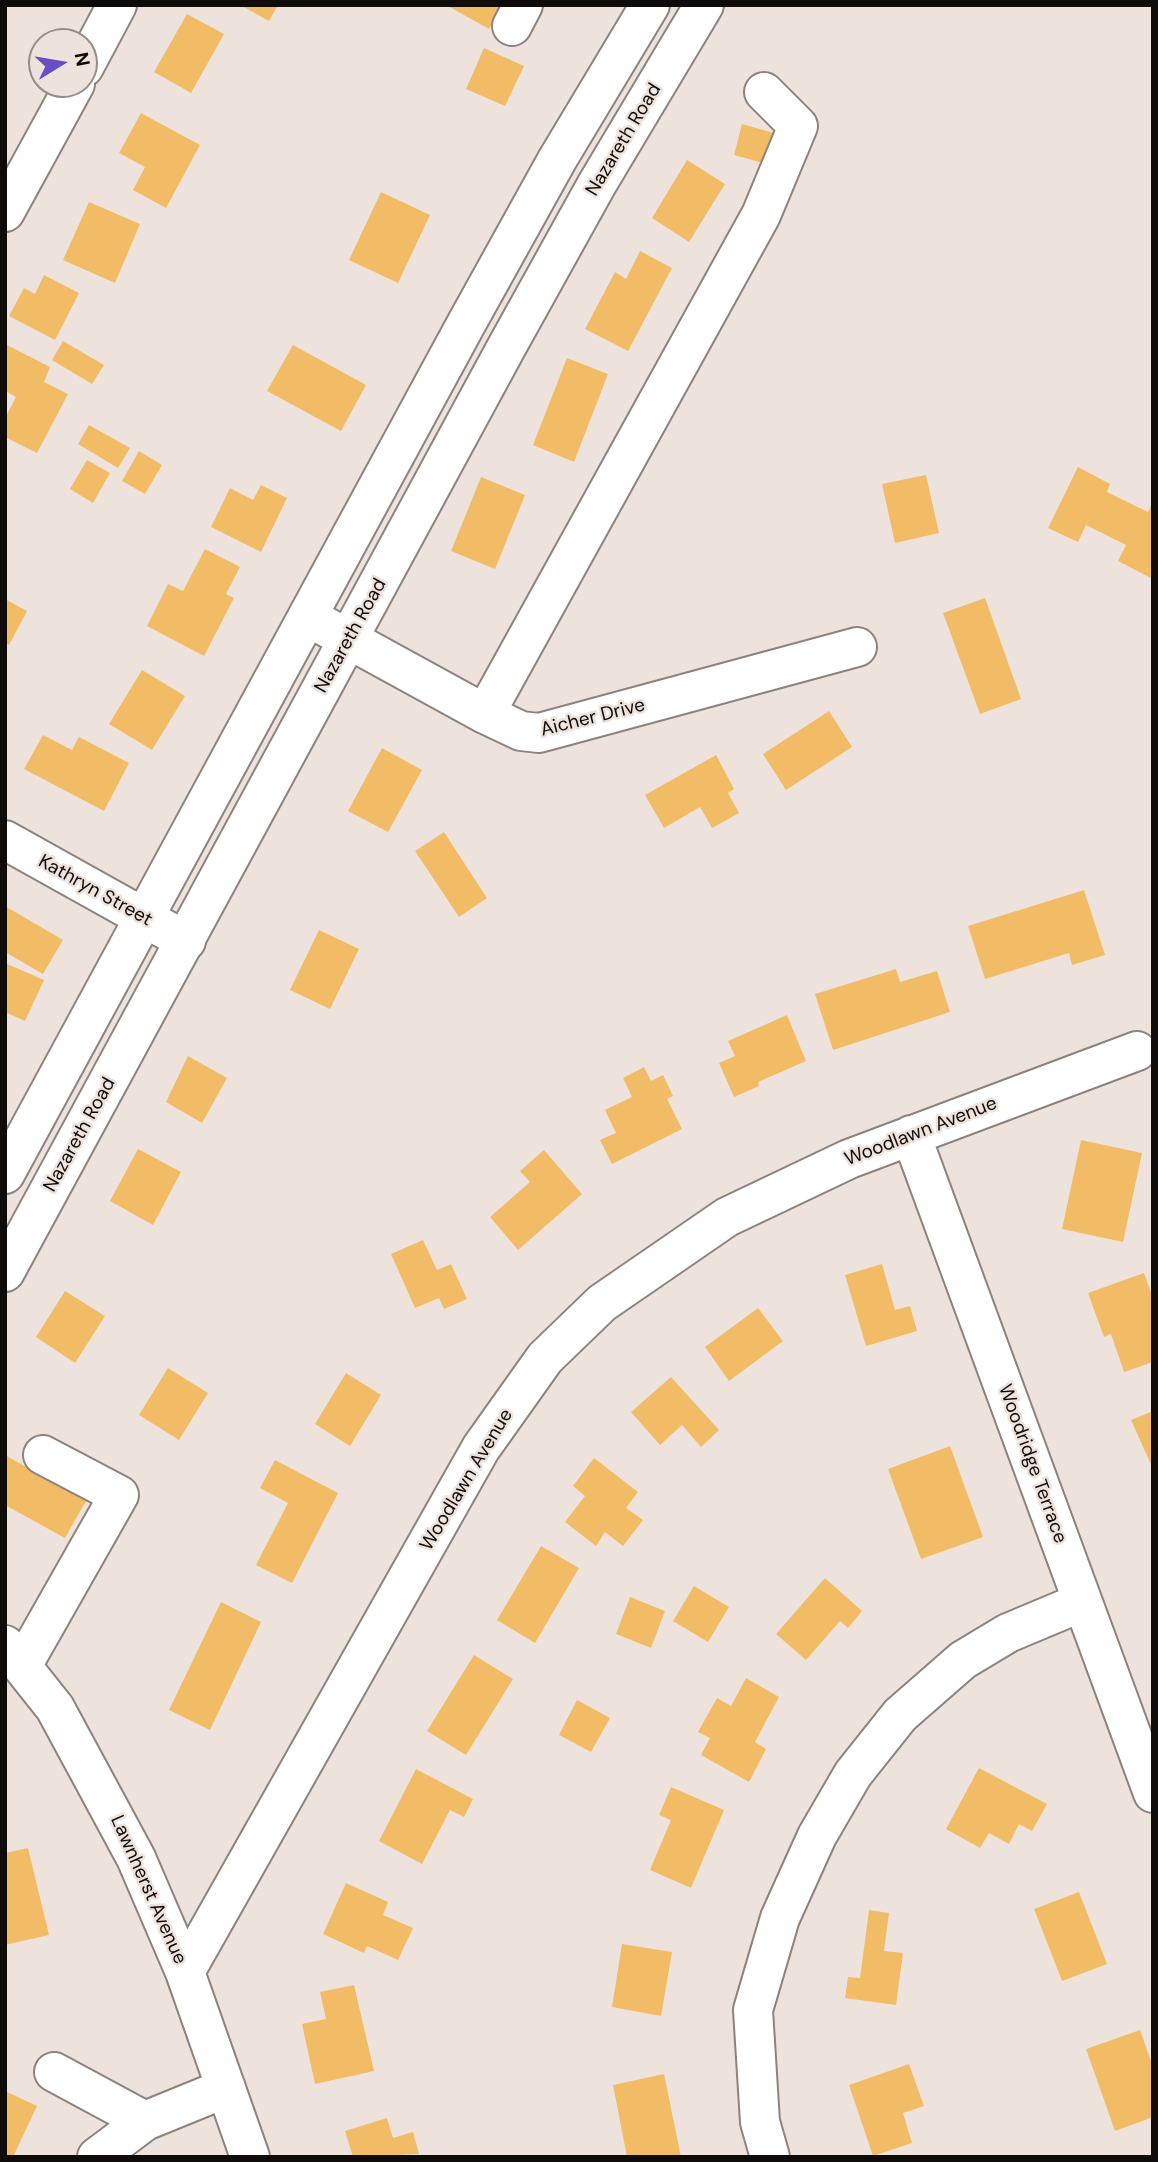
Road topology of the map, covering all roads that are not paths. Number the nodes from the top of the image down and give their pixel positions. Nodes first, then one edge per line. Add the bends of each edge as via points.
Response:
1 (117, 5) edge
2 (650, 5) edge
3 (704, 5) edge
4 (98, 41) edge
5 (764, 92) dead end
6 (67, 98) edge
7 (5, 212) edge
8 (308, 617) junction
9 (349, 638) junction
10 (857, 647) dead end
11 (485, 714) junction
12 (5, 840) edge
13 (145, 918) junction
14 (186, 941) junction
15 (1137, 1051) dead end
16 (911, 1135) junction
17 (5, 1174) edge
18 (5, 1272) edge
19 (43, 1455) dead end
20 (1082, 1602) junction
21 (14, 1656) edge
22 (1153, 1793) edge
23 (185, 1972) junction
24 (54, 2072) dead end
25 (226, 2088) junction
26 (145, 2121) junction
27 (97, 2157) edge
28 (250, 2157) edge
29 (770, 2157) edge

1 - 4 main road
2 - 8 main road via 557,160
3 - 9 main road, Nazareth Road via 591,195
5 - 11 main road via 798,126 761,215
6 - 7 main road
8 - 9 main road, Aicher Drive
8 - 13 main road
9 - 11 main road, Aicher Drive
9 - 14 main road, Nazareth Road
10 - 11 main road, Aicher Drive via 539,733 521,731
12 - 13 main road, Kathryn Street
13 - 14 main road, Kathryn Street
13 - 17 main road
14 - 18 main road, Nazareth Road
15 - 16 main road, Woodlawn Avenue
16 - 20 main road, Woodridge Terrace
16 - 23 main road, Woodlawn Avenue via 849,1158 727,1217 602,1303 545,1358 481,1448
19 - 21 main road via 119,1495
20 - 22 main road, Woodridge Terrace
20 - 29 main road via 1008,1633 962,1660 900,1715 853,1774 817,1836 780,1918 752,2010 760,2122
21 - 23 main road, Lawnherst Avenue via 55,1707 81,1752 136,1858
23 - 25 main road, Lawnherst Avenue
24 - 26 main road
25 - 26 main road
25 - 28 main road, Lawnherst Avenue
26 - 27 main road

